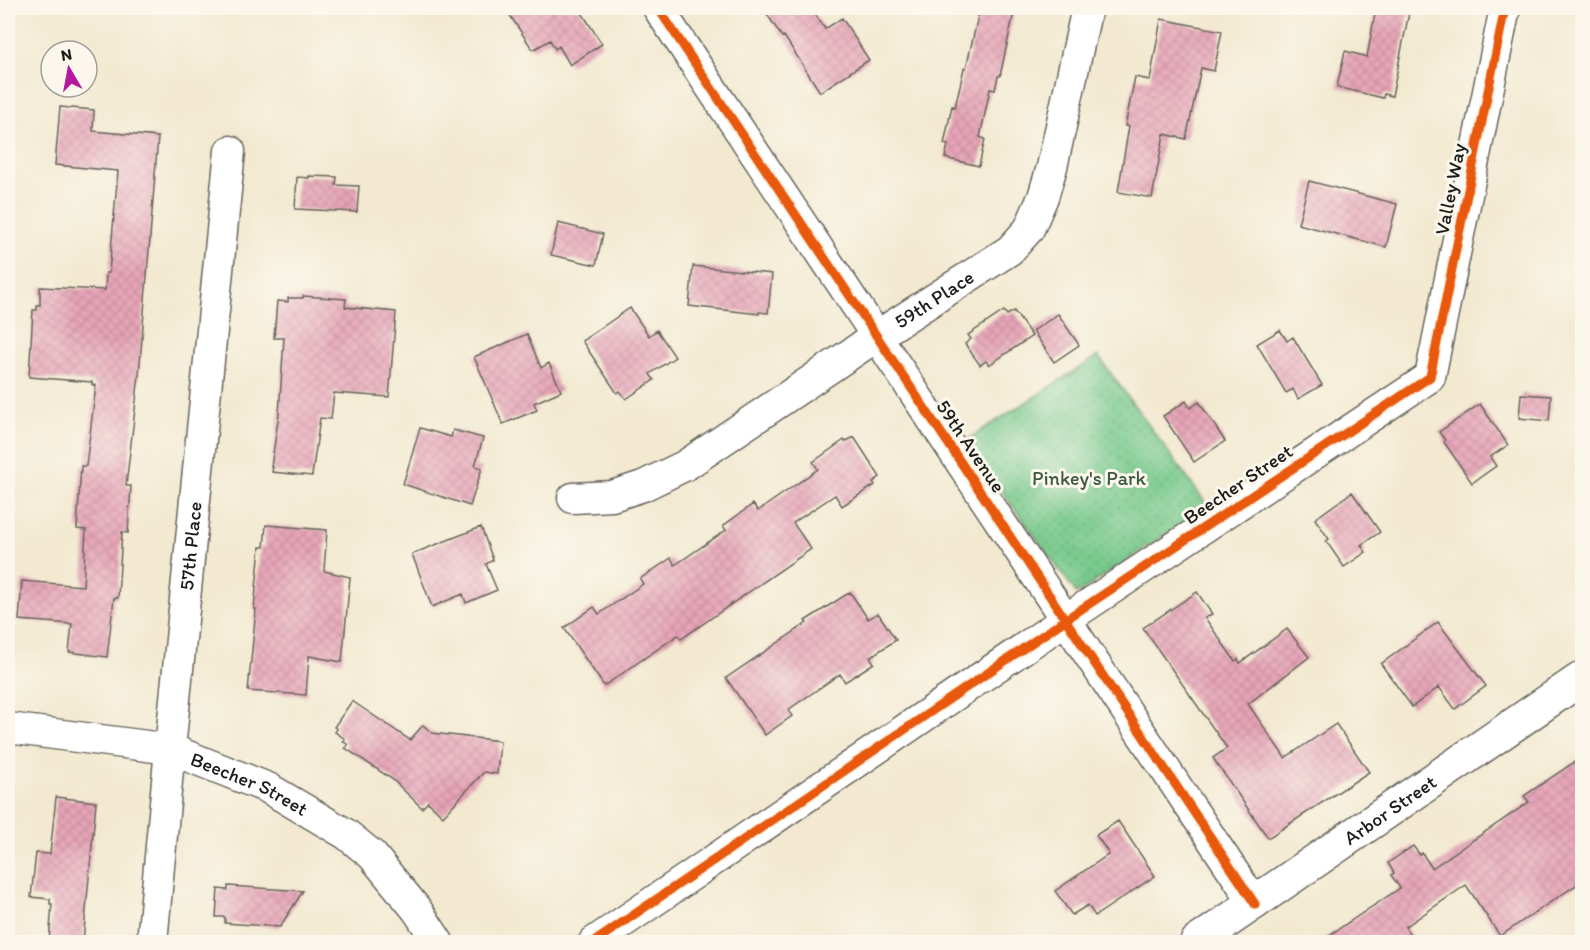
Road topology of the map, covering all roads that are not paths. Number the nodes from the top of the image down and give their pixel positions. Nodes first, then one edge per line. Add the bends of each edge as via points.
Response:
1 (658, 8) edge
2 (1087, 8) edge
3 (1505, 8) edge
4 (230, 151) dead end
5 (877, 336) junction
6 (1430, 377) joint
7 (573, 498) dead end
8 (1065, 620) junction
9 (1582, 678) edge
10 (8, 728) edge
11 (170, 749) junction
12 (1254, 904) junction
13 (152, 942) edge
14 (438, 942) edge
15 (594, 942) edge
16 (1197, 942) edge

1 - 5 street, 59th Avenue
2 - 5 street, 59th Place via 1052,166 1029,229 1010,250
3 - 6 street, Valley Way
4 - 11 street, 57th Place
5 - 7 street, 59th Place via 686,465 612,496
5 - 8 street, 59th Avenue
6 - 8 street, Beecher Street
8 - 12 street, 59th Avenue
8 - 15 street, Beecher Street
9 - 12 main road, Arbor Street
10 - 11 street, Beecher Street
11 - 13 street, 57th Place
11 - 14 street, Beecher Street via 268,788 346,834 372,855
12 - 16 main road, Arbor Street

